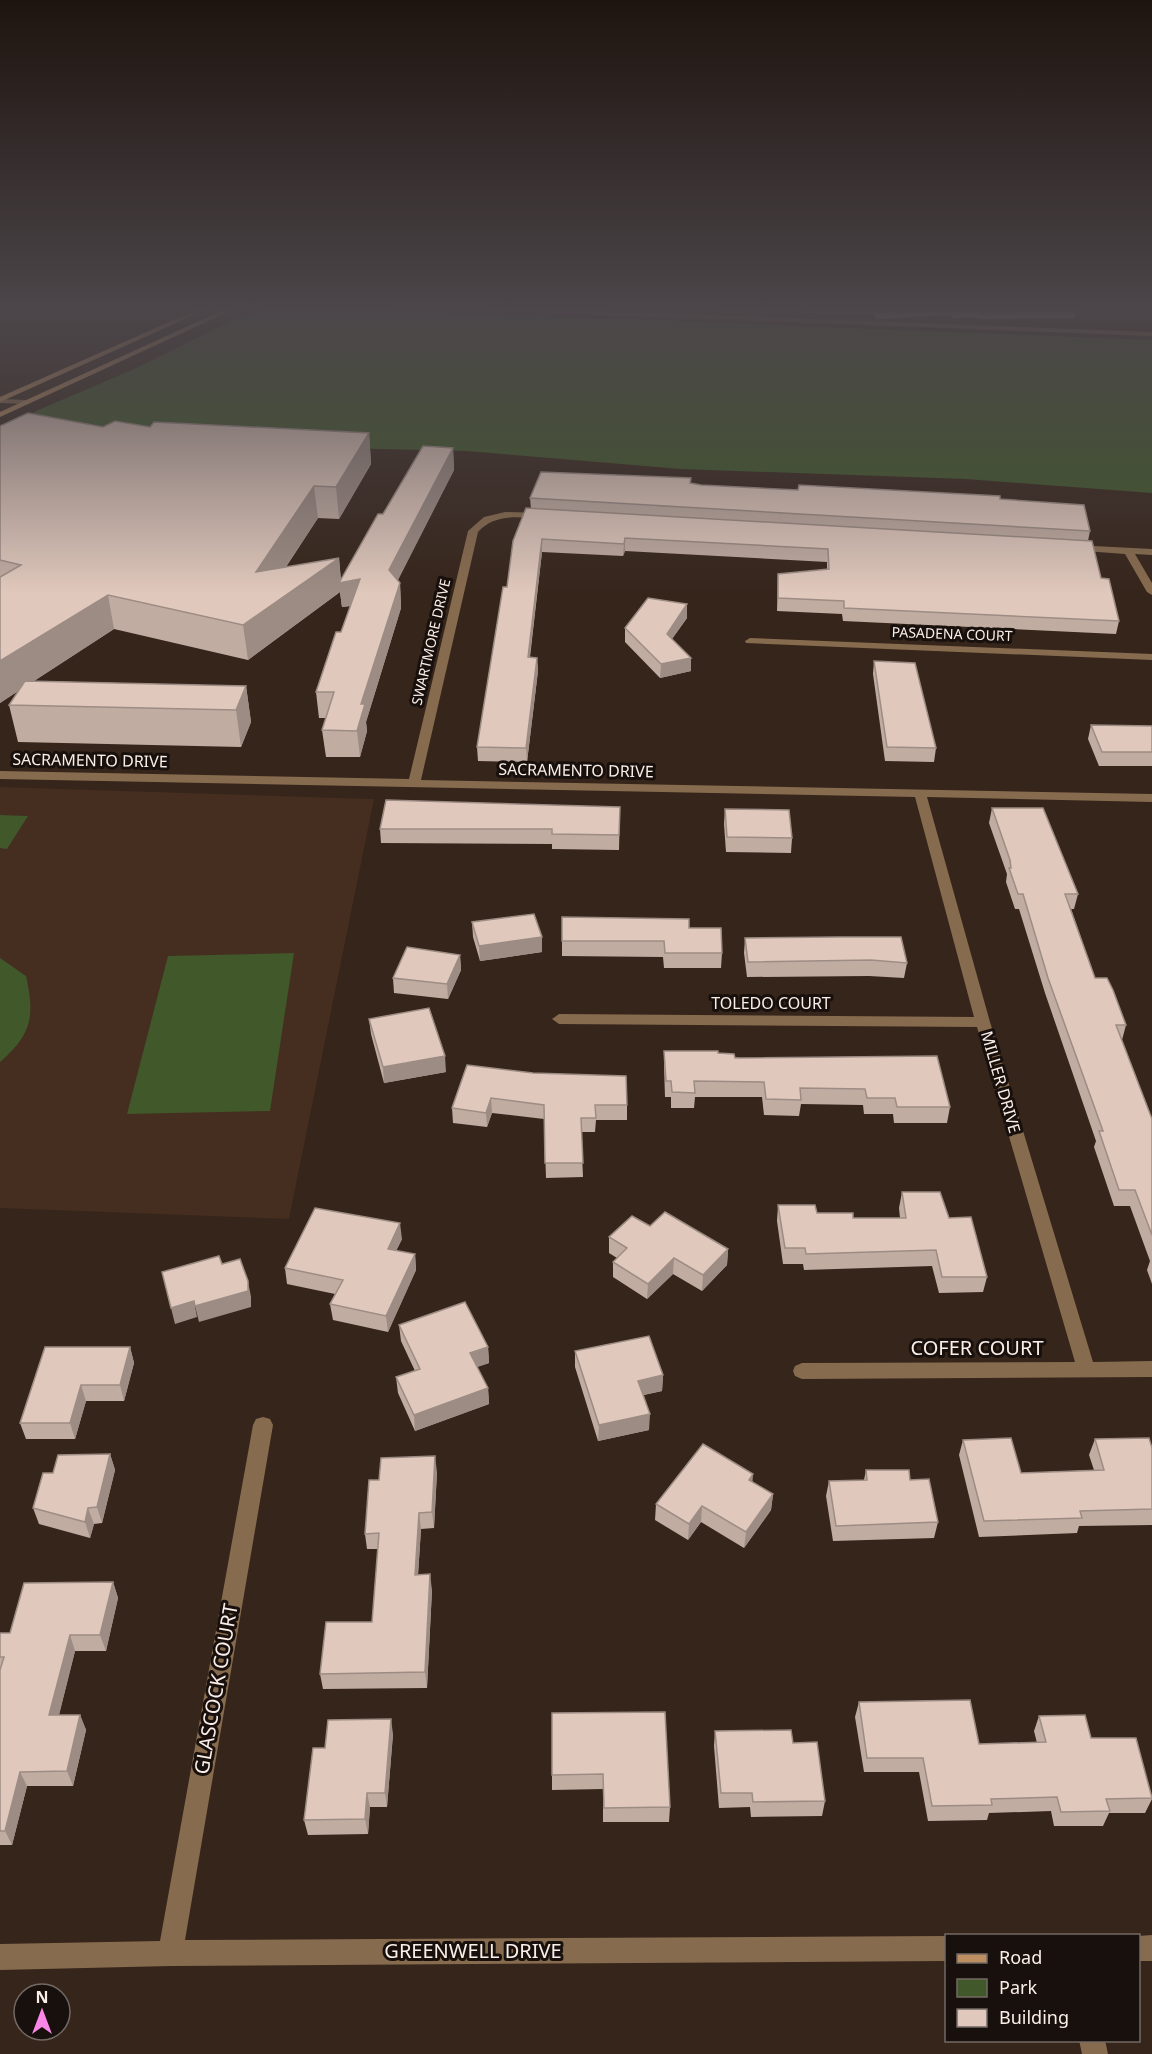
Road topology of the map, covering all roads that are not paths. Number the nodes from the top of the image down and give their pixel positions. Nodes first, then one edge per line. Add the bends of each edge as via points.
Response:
1 (27, 402) edge
2 (0, 414) edge
3 (559, 517) edge
4 (1069, 547) edge
5 (1128, 551) junction
6 (1152, 552) edge
7 (1152, 592) edge
8 (750, 641) dead end
9 (1152, 657) edge
10 (0, 775) edge
11 (414, 784) junction
12 (920, 793) junction
13 (1152, 798) edge
14 (559, 1019) dead end
15 (983, 1022) junction
16 (1086, 1369) junction
17 (1152, 1369) edge
18 (802, 1371) dead end
19 (263, 1425) dead end
20 (945, 1949) edge
21 (170, 1953) junction
22 (0, 1957) edge

1 - 2 main road
3 - 11 street, SWARTMORE DRIVE via 492,517 479,523 468,548
4 - 5 street
5 - 6 street
5 - 7 street
8 - 9 street, PASADENA COURT
10 - 11 street, SACRAMENTO DRIVE
11 - 12 street, SACRAMENTO DRIVE
12 - 13 street, SACRAMENTO DRIVE
12 - 15 street, MILLER DRIVE
14 - 15 street, TOLEDO COURT
15 - 16 street, MILLER DRIVE
16 - 17 street, COFER COURT
16 - 18 street, COFER COURT
19 - 21 street, GLASCOCK COURT
20 - 21 street, GREENWELL DRIVE
21 - 22 street, GREENWELL DRIVE

